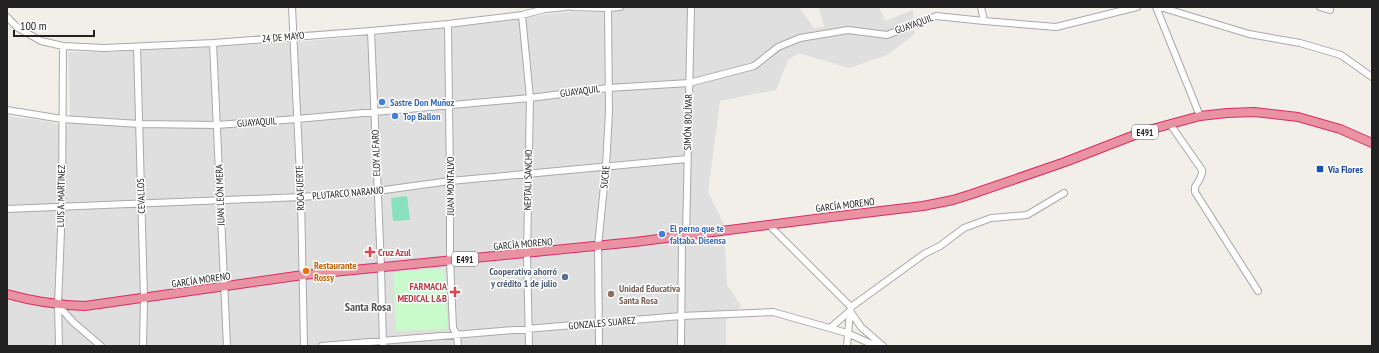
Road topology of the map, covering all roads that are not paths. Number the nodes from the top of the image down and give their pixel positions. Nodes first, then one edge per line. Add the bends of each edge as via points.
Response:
1 (292, 7) edge
2 (566, 7) edge
3 (571, 7) edge
4 (620, 7) edge
5 (691, 7) edge
6 (981, 7) edge
7 (1137, 7) edge
8 (1156, 7) edge
9 (1160, 7) edge
10 (1320, 7) edge
11 (608, 8) edge
12 (1330, 10) dead end
13 (522, 15) junction
14 (7, 17) edge
15 (984, 21) junction
16 (448, 24) junction
17 (371, 31) junction
18 (293, 36) junction
19 (213, 43) junction
20 (63, 46) junction
21 (136, 47) junction
22 (1372, 77) edge
23 (689, 83) junction
24 (608, 88) junction
25 (530, 98) junction
26 (449, 105) junction
27 (7, 110) edge
28 (374, 112) junction
29 (1200, 116) junction
30 (62, 119) junction
31 (298, 119) junction
32 (139, 124) junction
33 (217, 124) junction
34 (1170, 124) junction
35 (1372, 143) edge
36 (687, 159) junction
37 (606, 166) junction
38 (528, 173) junction
39 (450, 180) junction
40 (377, 191) junction
41 (1064, 193) dead end
42 (301, 197) junction
43 (220, 200) junction
44 (141, 203) junction
45 (62, 206) junction
46 (7, 209) edge
47 (769, 225) junction
48 (686, 236) junction
49 (598, 246) junction
50 (527, 254) junction
51 (450, 260) junction
52 (381, 267) junction
53 (303, 275) junction
54 (223, 288) junction
55 (1258, 291) dead end
56 (7, 294) edge
57 (144, 298) junction
58 (58, 305) junction
59 (851, 309) junction
60 (681, 316) junction
61 (599, 323) junction
62 (830, 328) junction
63 (528, 329) junction
64 (848, 333) junction
65 (457, 335) junction
66 (383, 344) edge
67 (59, 346) edge
68 (101, 346) edge
69 (143, 346) edge
70 (227, 346) edge
71 (304, 346) edge
72 (322, 346) edge
73 (458, 346) edge
74 (528, 346) edge
75 (600, 346) edge
76 (681, 346) edge
77 (846, 346) edge
78 (876, 346) edge
79 (882, 346) edge

1 - 18 street, ROCAFUERTE
2 - 13 street, 24 DE MAYO
3 - 11 street
4 - 11 street
5 - 23 street, SIMÓN BOLÍVAR
6 - 15 street
7 - 15 street, GUAYAQUIL via 1056,27
8 - 29 street
9 - 22 street via 1249,34 1300,43 1341,55
10 - 12 street
11 - 24 street, SUCRE
13 - 16 street, 24 DE MAYO
13 - 25 street, NEPTALI SANCHO
14 - 20 street, 24 DE MAYO via 29,35 41,41
15 - 23 street, GUAYAQUIL via 936,16 887,35 848,30 800,38 778,47 754,66
16 - 17 street, 24 DE MAYO
16 - 26 street, JUAN MONTALVO
17 - 18 street, 24 DE MAYO
17 - 28 street, ELOY ALFARO
18 - 19 street, 24 DE MAYO
18 - 31 street, ROCAFUERTE
19 - 21 street, 24 DE MAYO
19 - 33 street, JUAN LEÓN MERA
20 - 21 street, 24 DE MAYO
20 - 30 street, LUIS A. MARTINEZ
21 - 32 street, CEVALLOS
23 - 24 street, GUAYAQUIL
23 - 36 street, SIMÓN BOLÍVAR
24 - 25 street, GUAYAQUIL
24 - 37 street, SUCRE
25 - 26 street, GUAYAQUIL
25 - 38 street, NEPTALI SANCHO
26 - 28 street, GUAYAQUIL
26 - 39 street, JUAN MONTALVO
27 - 30 street, GUAYAQUIL
28 - 31 street, GUAYAQUIL
28 - 40 street, ELOY ALFARO
29 - 34 highway, E491
29 - 35 highway, E491 via 1254,112 1298,117 1340,129
30 - 32 street, GUAYAQUIL
30 - 45 street, LUIS A. MARTINEZ
31 - 33 street, GUAYAQUIL
31 - 42 street, ROCAFUERTE
32 - 33 street, GUAYAQUIL
32 - 44 street, CEVALLOS
33 - 43 street, JUAN LEÓN MERA
34 - 47 highway, GARCÍA MORENO / E491 via 953,200
34 - 55 street via 1202,170 1203,174 1194,187 1195,192
36 - 37 street, PLUTARCO NARANJO
36 - 48 street, SIMÓN BOLÍVAR
37 - 38 street, PLUTARCO NARANJO
37 - 49 street, SUCRE
38 - 39 street, PLUTARCO NARANJO
38 - 50 street, NEPTALI SANCHO
39 - 40 street, PLUTARCO NARANJO
39 - 51 street, JUAN MONTALVO
40 - 42 street, PLUTARCO NARANJO
40 - 52 street, ELOY ALFARO
41 - 59 street via 1027,215 991,218 964,228 940,246 924,254
42 - 43 street, PLUTARCO NARANJO
42 - 53 street, ROCAFUERTE
43 - 44 street, PLUTARCO NARANJO
43 - 54 street, JUAN LEÓN MERA
44 - 45 street, PLUTARCO NARANJO
44 - 57 street, CEVALLOS
45 - 46 street, PLUTARCO NARANJO
45 - 58 street, LUIS A. MARTINEZ
47 - 48 highway, GARCÍA MORENO / E491
47 - 59 street
48 - 49 highway, GARCÍA MORENO / E491
48 - 60 street, SIMÓN BOLÍVAR via 682,242
49 - 50 highway, GARCÍA MORENO / E491
49 - 61 street, SUCRE
50 - 51 highway, GARCÍA MORENO / E491
50 - 63 street, NEPTALI SANCHO
51 - 52 highway, GARCÍA MORENO / E491
51 - 65 street, JUAN MONTALVO via 453,328
52 - 53 highway, GARCÍA MORENO / E491
52 - 66 street, ELOY ALFARO
53 - 54 highway, GARCÍA MORENO / E491
53 - 71 street, ROCAFUERTE
54 - 57 highway, GARCÍA MORENO / E491
54 - 70 street, JUAN LEÓN MERA
56 - 58 highway, GARCÍA MORENO / E491
57 - 58 highway, GARCÍA MORENO / E491 via 85,306
57 - 69 street, CEVALLOS
58 - 67 street, LUIS A. MARTINEZ
58 - 68 street
59 - 62 street
59 - 64 street
59 - 79 street via 861,327
60 - 61 street, GONZALES SUAREZ
60 - 62 street, GONZALES SUAREZ via 773,312
60 - 76 street, SIMÓN BOLÍVAR
61 - 63 street, GONZALES SUAREZ
61 - 75 street, SUCRE
62 - 64 street, GONZALES SUAREZ
63 - 65 street, GONZALES SUAREZ
63 - 74 street, NEPTALI SANCHO
64 - 77 street
64 - 78 street, GONZALES SUAREZ
65 - 66 street, GONZALES SUAREZ
65 - 73 street, JUAN MONTALVO
66 - 72 street, GONZALES SUAREZ

